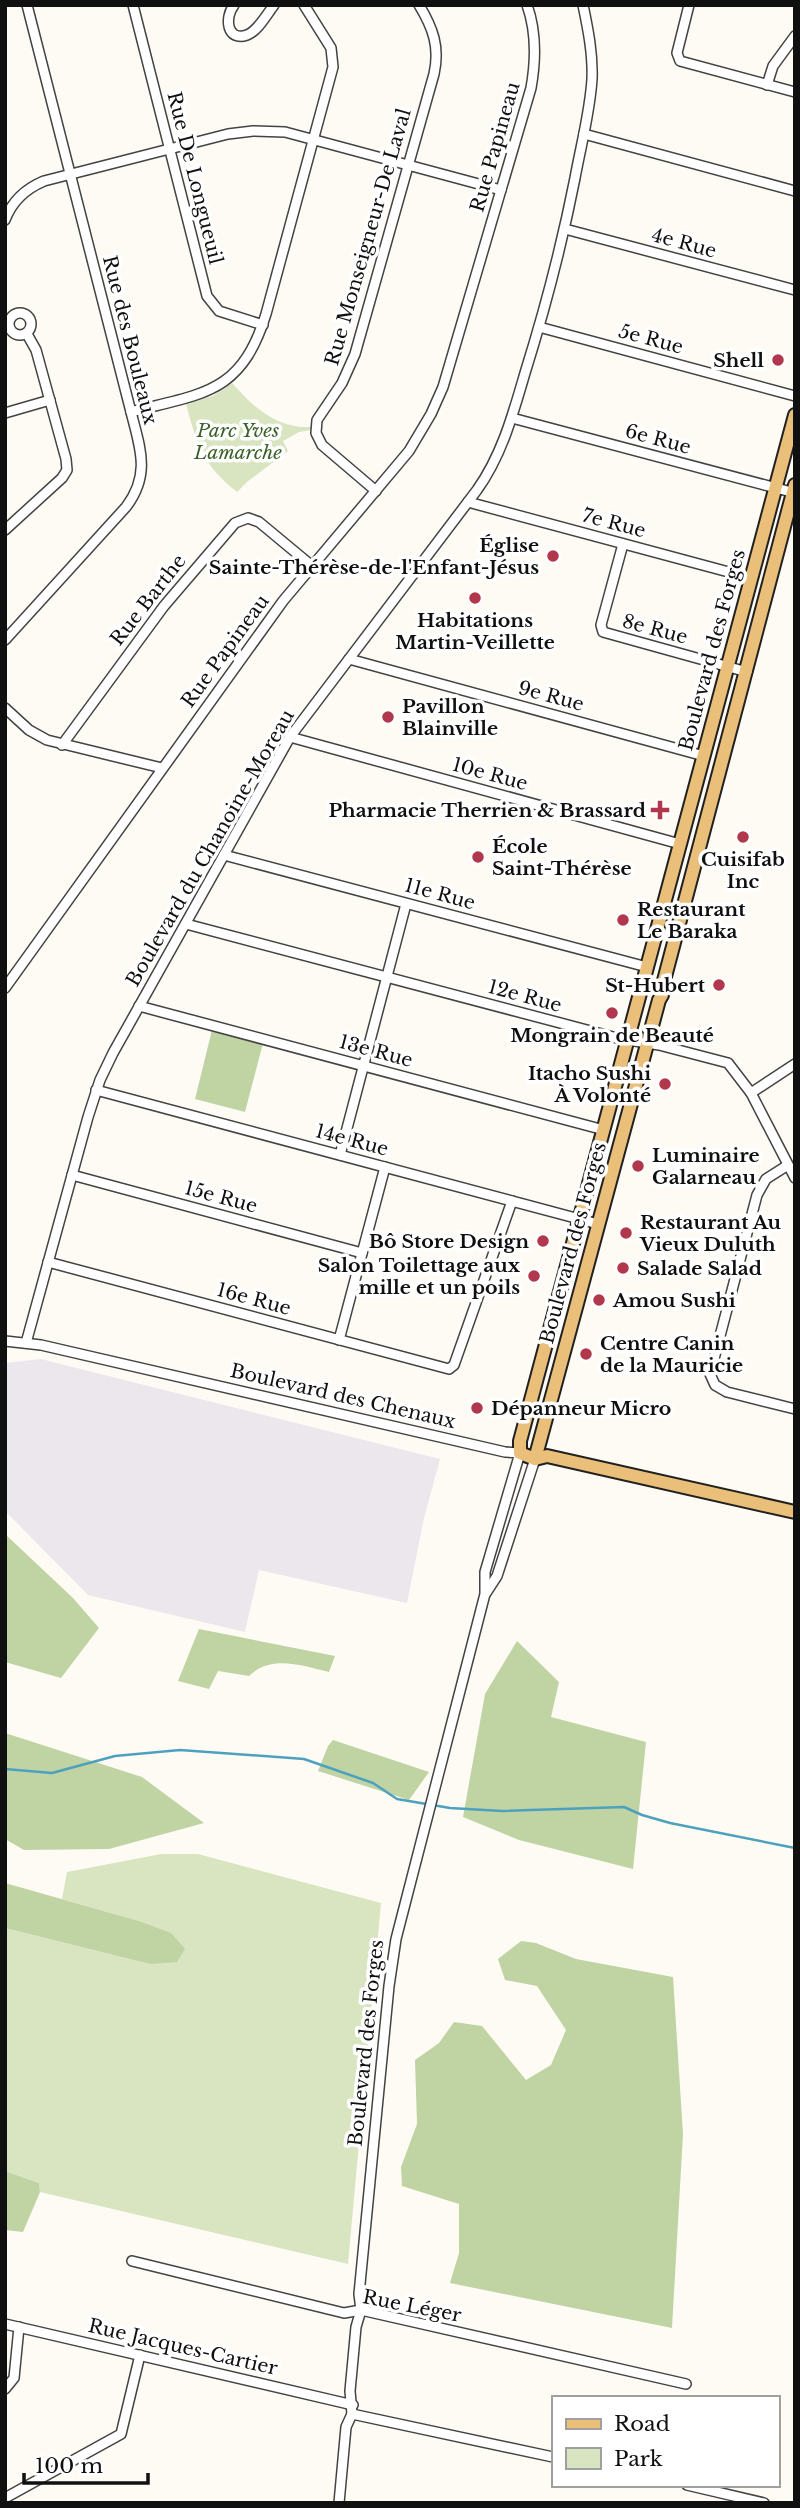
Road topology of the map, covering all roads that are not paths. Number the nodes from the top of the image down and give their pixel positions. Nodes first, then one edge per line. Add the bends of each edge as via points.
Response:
1 (27, 5) edge
2 (133, 5) edge
3 (234, 5) edge
4 (274, 5) edge
5 (304, 5) edge
6 (419, 5) edge
7 (527, 5) edge
8 (583, 5) edge
9 (689, 5) edge
10 (795, 36) edge
11 (767, 85) junction
12 (795, 92) edge
13 (584, 134) junction
14 (315, 139) junction
15 (169, 149) junction
16 (408, 165) junction
17 (69, 174) junction
18 (501, 190) junction
19 (795, 191) edge
20 (5, 220) edge
21 (565, 229) junction
22 (795, 290) edge
23 (263, 325) junction
24 (539, 327) junction
25 (27, 334) dead end
26 (795, 396) edge
27 (50, 400) junction
28 (131, 412) junction
29 (5, 413) edge
30 (795, 415) edge
31 (512, 418) junction
32 (775, 487) junction
33 (794, 490) edge
34 (376, 491) junction
35 (468, 502) junction
36 (5, 530) edge
37 (624, 544) junction
38 (312, 566) junction
39 (751, 578) junction
40 (5, 640) edge
41 (349, 659) junction
42 (728, 667) junction
43 (747, 672) junction
44 (5, 708) edge
45 (290, 737) junction
46 (62, 745) junction
47 (704, 756) junction
48 (162, 768) junction
49 (680, 844) junction
50 (224, 855) junction
51 (667, 894) junction
52 (686, 899) junction
53 (406, 904) junction
54 (186, 924) junction
55 (647, 967) junction
56 (386, 978) junction
57 (5, 988) edge
58 (139, 1006) junction
59 (627, 1041) junction
60 (648, 1043) junction
61 (795, 1064) edge
62 (363, 1066) junction
63 (96, 1090) junction
64 (751, 1093) junction
65 (604, 1130) junction
66 (340, 1155) junction
67 (788, 1165) junction
68 (385, 1167) junction
69 (72, 1175) junction
70 (795, 1178) edge
71 (512, 1201) junction
72 (579, 1219) junction
73 (598, 1224) junction
74 (362, 1253) junction
75 (48, 1262) junction
76 (339, 1340) junction
77 (5, 1341) edge
78 (26, 1343) junction
79 (795, 1409) edge
80 (520, 1453) junction
81 (535, 1459) junction
82 (795, 1512) edge
83 (485, 1594) junction
84 (132, 2261) dead end
85 (361, 2310) junction
86 (5, 2324) edge
87 (19, 2327) junction
88 (140, 2355) junction
89 (686, 2384) dead end
90 (5, 2389) edge
91 (352, 2409) junction
92 (552, 2457) edge
93 (696, 2487) edge
94 (5, 2498) edge
95 (339, 2503) edge
96 (764, 2503) edge

1 - 17 street, Rue des Bouleaux
2 - 15 street, Rue De Longueuil
3 - 4 street via 227,24 242,36 251,33
5 - 14 street via 334,60
6 - 16 street, Rue Monseigneur-De Laval via 433,31 437,56
7 - 18 street, Rue Papineau via 534,33 534,73
8 - 13 street, Boulevard du Chanoine-Moreau via 592,69
9 - 11 street via 679,59
10 - 11 street via 772,67
11 - 12 street
13 - 19 street
13 - 21 street, Boulevard du Chanoine-Moreau
14 - 15 street via 253,131
14 - 16 street
14 - 23 street
15 - 17 street
15 - 23 street, Rue De Longueuil via 209,302 224,314
16 - 18 street
16 - 34 street, Rue Monseigneur-De Laval via 352,360 316,425 322,445
17 - 20 street via 30,188 13,204
17 - 28 street, Rue des Bouleaux
18 - 34 street, Rue Papineau via 439,395 418,437
21 - 22 street, 4e Rue
21 - 24 street, Boulevard du Chanoine-Moreau
23 - 28 street via 247,360 222,383 188,398
24 - 26 street, 5e Rue
24 - 31 street, Boulevard du Chanoine-Moreau
25 - 27 street
27 - 29 street
27 - 36 street via 67,470
28 - 40 street, Rue des Bouleaux via 142,464 134,495
30 - 32 main road, Boulevard des Forges
31 - 32 street, 6e Rue
31 - 35 street, Boulevard du Chanoine-Moreau via 492,468
32 - 33 street, 6e Rue
32 - 39 main road, Boulevard des Forges
33 - 43 main road, Boulevard des Forges
34 - 38 street, Rue Papineau
35 - 37 street, 7e Rue
35 - 41 street, Boulevard du Chanoine-Moreau
37 - 39 street, 7e Rue
37 - 42 street, 8e Rue via 601,625 603,632
38 - 46 street, Rue Barthe via 258,522 235,523 164,606
38 - 48 street, Rue Papineau
39 - 42 main road, Boulevard des Forges
41 - 45 street, Boulevard du Chanoine-Moreau
41 - 47 street, 9e Rue
42 - 43 street, 8e Rue
42 - 47 main road, Boulevard des Forges
43 - 52 main road, Boulevard des Forges
44 - 46 street via 40,738
45 - 49 street, 10e Rue
45 - 50 street, Boulevard du Chanoine-Moreau
46 - 48 street
47 - 49 main road, Boulevard des Forges
48 - 57 street, Rue Papineau
49 - 51 main road, Boulevard des Forges
50 - 53 street, 11e Rue
50 - 54 street, Boulevard du Chanoine-Moreau
51 - 52 street
51 - 55 main road, Boulevard des Forges
52 - 60 main road, Boulevard des Forges
53 - 55 street, 11e Rue
53 - 56 street
54 - 56 street, 12e Rue
54 - 58 street, Boulevard du Chanoine-Moreau
55 - 59 main road, Boulevard des Forges
56 - 59 street, 12e Rue
56 - 62 street
58 - 62 street, 13e Rue
58 - 63 street, Boulevard du Chanoine-Moreau
59 - 60 street, 12e Rue
59 - 65 main road, Boulevard des Forges
60 - 64 street, 12e Rue via 728,1063
60 - 73 main road, Boulevard des Forges
61 - 64 street
62 - 65 street, 13e Rue
62 - 66 street
63 - 66 street, 14e Rue
63 - 69 street, Boulevard du Chanoine-Moreau
64 - 67 street, 12e Rue
65 - 72 main road, Boulevard des Forges
66 - 68 street, 14e Rue
67 - 70 street, 12e Rue
67 - 79 street via 766,1179 757,1195 710,1374 727,1392
68 - 71 street, 14e Rue
68 - 74 street
69 - 74 street, 15e Rue
69 - 75 street, Boulevard du Chanoine-Moreau
71 - 72 street, 14e Rue
71 - 76 street, 16e Rue via 452,1368
72 - 73 street, 14e Rue
72 - 80 main road, Boulevard des Forges
73 - 81 main road, Boulevard des Forges
74 - 76 street
75 - 76 street, 16e Rue
75 - 78 street, Boulevard du Chanoine-Moreau
77 - 78 street, Boulevard des Chenaux
78 - 80 street, Boulevard des Chenaux
80 - 81 main road, Boulevard des Chenaux
80 - 83 street, Boulevard des Forges via 485,1572
81 - 82 main road, Boulevard des Chenaux via 547,1456
81 - 83 street, Boulevard des Forges via 498,1576
83 - 85 street, Boulevard des Forges via 396,1939 362,2260
84 - 85 street, Rue Léger via 344,2313
85 - 89 street, Rue Léger
85 - 91 street, Boulevard des Forges via 350,2391
86 - 87 street, Rue Jacques-Cartier
87 - 88 street, Rue Jacques-Cartier
87 - 90 street via 15,2378
88 - 91 street, Rue Jacques-Cartier
88 - 94 street via 120,2435
91 - 92 street, Rue Jacques-Cartier
91 - 95 street, Boulevard des Forges
93 - 96 street

